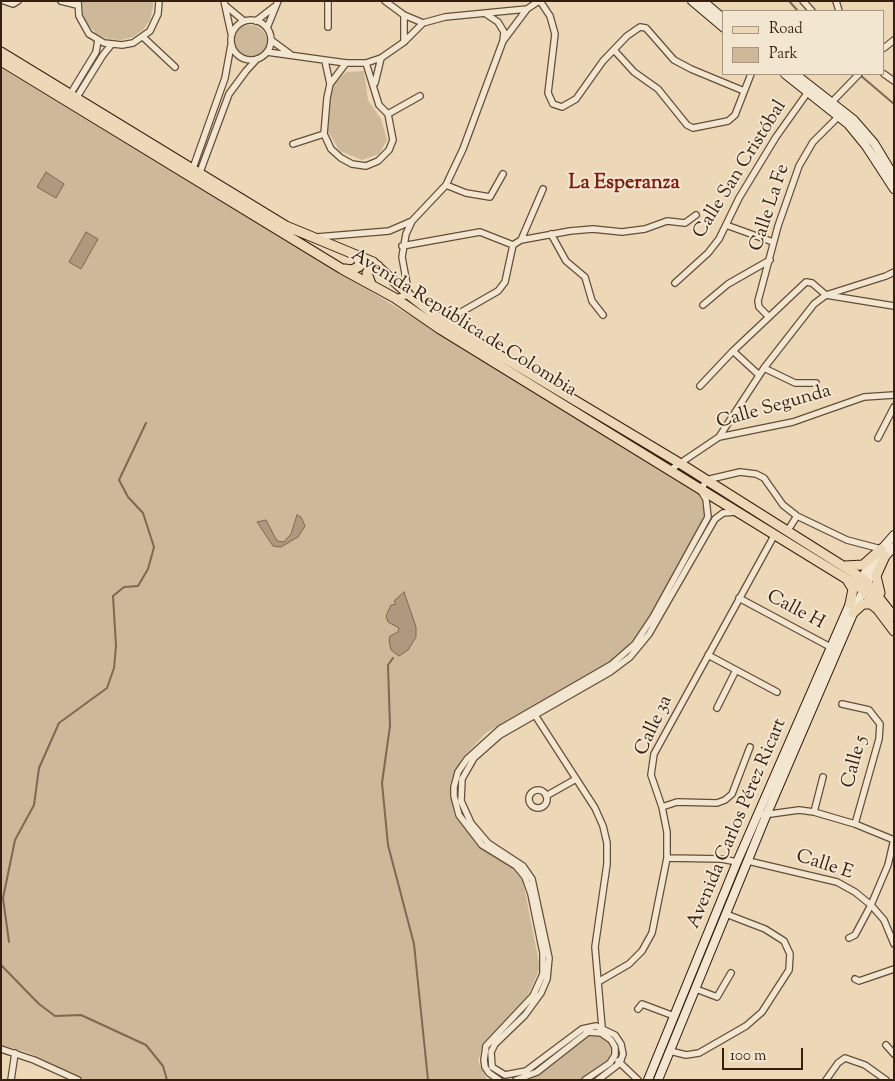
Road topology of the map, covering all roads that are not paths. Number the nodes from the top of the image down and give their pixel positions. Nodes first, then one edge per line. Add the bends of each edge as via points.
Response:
1 (4, 1) edge
2 (18, 1) edge
3 (61, 1) edge
4 (159, 1) edge
5 (328, 1) edge
6 (385, 1) edge
7 (540, 1) edge
8 (692, 1) edge
9 (703, 1) edge
10 (78, 3) edge
11 (225, 4) edge
12 (276, 4) edge
13 (527, 9) junction
14 (486, 14) junction
15 (404, 15) junction
16 (722, 16) edge
17 (256, 20) junction
18 (244, 21) junction
19 (423, 23) junction
20 (722, 26) edge
21 (328, 27) dead end
22 (267, 28) junction
23 (231, 34) junction
24 (143, 37) junction
25 (98, 40) junction
26 (271, 40) junction
27 (503, 40) junction
28 (404, 42) junction
29 (111, 45) junction
30 (231, 45) junction
31 (614, 50) junction
32 (1, 52) edge
33 (267, 52) junction
34 (291, 56) junction
35 (381, 58) junction
36 (257, 59) junction
37 (1, 61) edge
38 (325, 61) junction
39 (346, 63) junction
40 (366, 63) junction
41 (175, 67) dead end
42 (751, 75) edge
43 (786, 75) edge
44 (796, 75) edge
45 (858, 75) edge
46 (330, 84) junction
47 (375, 85) junction
48 (744, 91) junction
49 (808, 92) junction
50 (74, 95) junction
51 (420, 96) dead end
52 (830, 104) junction
53 (388, 114) junction
54 (839, 116) junction
55 (324, 134) junction
56 (293, 144) dead end
57 (197, 170) junction
58 (503, 174) dead end
59 (894, 176) edge
60 (446, 185) junction
61 (543, 189) dead end
62 (894, 190) edge
63 (696, 215) dead end
64 (412, 221) junction
65 (726, 225) junction
66 (550, 234) junction
67 (310, 237) junction
68 (521, 240) junction
69 (773, 242) junction
70 (513, 245) junction
71 (402, 246) junction
72 (358, 256) junction
73 (770, 260) junction
74 (378, 266) junction
75 (342, 269) junction
76 (894, 272) edge
77 (676, 283) dead end
78 (371, 284) junction
79 (409, 295) junction
80 (826, 295) junction
81 (395, 298) junction
82 (703, 305) dead end
83 (894, 306) edge
84 (604, 315) dead end
85 (769, 317) junction
86 (444, 322) junction
87 (733, 351) junction
88 (764, 368) junction
89 (759, 375) junction
90 (816, 383) dead end
91 (700, 386) dead end
92 (894, 395) edge
93 (894, 407) edge
94 (719, 437) junction
95 (878, 438) dead end
96 (681, 464) junction
97 (670, 470) junction
98 (706, 480) junction
99 (701, 490) junction
100 (751, 508) junction
101 (742, 514) junction
102 (796, 516) junction
103 (788, 530) junction
104 (775, 534) junction
105 (894, 535) edge
106 (894, 547) edge
107 (887, 554) edge
108 (844, 566) junction
109 (680, 575) junction
110 (846, 579) junction
111 (863, 584) junction
112 (739, 598) junction
113 (881, 607) junction
114 (852, 609) junction
115 (894, 617) edge
116 (894, 630) edge
117 (834, 649) junction
118 (708, 655) junction
119 (736, 670) junction
120 (777, 692) dead end
121 (842, 704) dead end
122 (716, 708) dead end
123 (533, 712) junction
124 (750, 747) dead end
125 (823, 777) dead end
126 (576, 779) junction
127 (546, 796) dead end
128 (662, 807) junction
129 (814, 812) junction
130 (762, 815) junction
131 (855, 824) junction
132 (894, 839) edge
133 (667, 858) junction
134 (737, 862) junction
135 (748, 862) junction
136 (531, 885) junction
137 (871, 904) junction
138 (726, 914) junction
139 (849, 938) dead end
140 (894, 944) edge
141 (894, 969) edge
142 (731, 973) dead end
143 (855, 979) dead end
144 (598, 982) junction
145 (696, 989) junction
146 (638, 1009) dead end
147 (674, 1016) junction
148 (602, 1027) junction
149 (587, 1030) junction
150 (886, 1045) dead end
151 (1, 1049) edge
152 (670, 1052) junction
153 (15, 1053) junction
154 (894, 1054) edge
155 (614, 1058) junction
156 (620, 1063) junction
157 (11, 1080) edge
158 (78, 1080) edge
159 (499, 1080) edge
160 (516, 1080) edge
161 (585, 1080) edge
162 (598, 1080) edge
163 (638, 1080) edge
164 (648, 1080) edge
165 (658, 1080) edge
166 (826, 1080) edge
167 (886, 1080) edge

1 - 2 street via 13,4
3 - 10 street
4 - 24 street via 155,23
5 - 21 street
6 - 15 street
7 - 13 street
7 - 31 street via 550,16 555,34 548,93 553,104 562,107 576,99
8 - 20 main road
9 - 16 main road
10 - 25 street via 83,25
11 - 18 street
11 - 23 street
12 - 17 street
12 - 22 street
13 - 14 street
13 - 27 street
14 - 19 street via 445,17
14 - 27 street via 498,22 504,32
15 - 19 street
15 - 28 street
17 - 18 street
17 - 22 street
18 - 23 street
19 - 28 street
22 - 26 street
23 - 30 street
24 - 29 street via 133,43
24 - 41 street
25 - 29 street
25 - 50 street via 96,52
26 - 33 street
26 - 34 street
27 - 60 street via 464,149
28 - 35 street
29 - 50 street
30 - 36 street via 243,59
30 - 57 street via 225,78
31 - 48 street via 640,27 646,28 674,60
31 - 48 street via 634,72 658,89 686,125 693,128 728,121 735,115
32 - 50 main road, Avenida República de Colombia
33 - 34 street
33 - 36 street
34 - 38 street
35 - 40 street
35 - 47 street
36 - 57 street via 229,94
37 - 75 main road, Avenida República de Colombia
38 - 39 street
38 - 46 street
39 - 40 street
39 - 46 street
40 - 47 street
42 - 48 street
43 - 49 main road
44 - 52 main road
45 - 52 street
46 - 55 street
47 - 53 street via 379,105
49 - 52 main road
49 - 65 street, Calle San Cristóbal via 771,145
50 - 57 main road, Avenida República de Colombia
51 - 53 street
52 - 54 main road
52 - 59 main road via 866,133
53 - 55 street via 393,140 389,150 378,161 366,166 341,158 331,149
54 - 62 main road via 866,146
54 - 69 street, Calle La Fe via 813,142 799,166
55 - 56 street
57 - 67 main road, Avenida República de Colombia via 286,226
58 - 60 street via 490,197 463,193
60 - 64 street
61 - 68 street
63 - 66 street via 685,223 667,221 622,232 593,229
64 - 67 street via 389,231
64 - 71 street
65 - 69 street
65 - 77 street, Calle San Cristóbal via 708,253
66 - 68 street
66 - 84 street via 566,261 585,277 592,302
67 - 72 main road, Avenida República de Colombia
68 - 70 street
69 - 73 street, Calle La Fe
70 - 71 street via 480,232
70 - 86 street via 505,282 498,291
71 - 79 street
72 - 74 main road, Avenida República de Colombia
72 - 75 main road via 361,263 357,268
73 - 82 street via 728,284
73 - 85 street, Calle La Fe via 758,304
74 - 78 main road via 367,273
74 - 79 main road, Avenida República de Colombia
75 - 78 main road, Avenida República de Colombia
76 - 80 street
78 - 81 main road, Avenida República de Colombia
79 - 81 street
79 - 86 main road, Avenida República de Colombia
80 - 83 street
80 - 85 street via 806,282
80 - 88 street via 805,312
81 - 97 main road, Avenida República de Colombia
85 - 87 street
86 - 96 main road, Avenida República de Colombia
87 - 89 street
87 - 91 street
88 - 89 street
88 - 90 street via 794,383
89 - 94 street
92 - 94 street, Calle Segunda via 864,397 793,422
93 - 95 street
94 - 96 street, Calle Segunda
96 - 97 street, Calle Segunda
96 - 98 main road, Avenida República de Colombia
97 - 99 main road, Avenida República de Colombia
98 - 99 street
98 - 100 main road, Avenida República de Colombia
98 - 102 street via 740,472 756,474 764,478 783,505
99 - 101 main road, Avenida República de Colombia
99 - 109 street via 708,507 708,517
100 - 101 street
100 - 103 main road, Avenida República de Colombia
101 - 104 main road, Avenida República de Colombia
101 - 109 street via 730,512 715,519
102 - 103 street
102 - 107 street
103 - 108 main road, Avenida República de Colombia
104 - 110 main road, Avenida República de Colombia
104 - 112 street, Calle 3a
105 - 107 main road
106 - 107 main road
107 - 108 main road via 863,565
107 - 111 main road, Avenida Carlos Pérez Ricart
107 - 113 main road via 876,576
108 - 111 main road, Avenida República de Colombia
109 - 123 street via 656,618 628,652 600,674
110 - 111 main road, Avenida República de Colombia
110 - 114 main road via 853,589
111 - 113 main road, Avenida República de Colombia
111 - 114 main road, Avenida Carlos Pérez Ricart
112 - 117 street, Calle H
112 - 118 street, Calle 3a
113 - 114 main road via 868,604
113 - 115 main road, Avenida República de Colombia
113 - 116 main road, Avenida República de Colombia
114 - 117 main road, Avenida Carlos Pérez Ricart
117 - 130 main road, Avenida Carlos Pérez Ricart
118 - 119 street
118 - 128 street, Calle 3a via 654,754 651,775
119 - 120 street
119 - 122 street
121 - 131 street, Calle 5 via 869,710 880,724 879,739
123 - 126 street
123 - 136 street via 491,735 466,759 456,780 454,796 459,816 473,836 516,866
124 - 128 street via 732,794 726,800 717,803 677,802
125 - 129 street
126 - 127 street
126 - 144 street via 595,808 607,843 595,947
128 - 133 street, Calle 3a via 667,832
129 - 130 street via 799,810
129 - 131 street
130 - 134 main road, Avenida Carlos Pérez Ricart
130 - 135 main road, Avenida Carlos Pérez Ricart
131 - 132 street
132 - 137 street via 888,865
133 - 134 street
133 - 144 street, Calle 3a via 648,944 624,968
134 - 147 main road, Avenida Carlos Pérez Ricart
135 - 137 street, Calle E via 837,882
135 - 138 main road, Avenida Carlos Pérez Ricart
136 - 149 street via 548,951 547,979 542,993 531,1007 495,1044 491,1052 492,1067 505,1075 526,1071
136 - 159 street via 543,953 543,974 533,996 486,1046 485,1067
137 - 139 street via 855,935
137 - 140 street, Calle E via 884,920
138 - 145 main road, Avenida Carlos Pérez Ricart
138 - 152 street via 765,929 784,941 790,954 789,970 762,1012 746,1026 699,1053
141 - 143 street via 859,981
142 - 145 street via 717,998
144 - 148 street
145 - 152 main road, Avenida Carlos Pérez Ricart
146 - 147 street via 642,1004
147 - 164 main road, Avenida Carlos Pérez Ricart
148 - 149 street
148 - 156 street via 619,1040 623,1054
149 - 155 street via 601,1033 611,1040 616,1052
149 - 160 street via 537,1072
150 - 154 street
151 - 153 street
152 - 165 main road, Avenida Carlos Pérez Ricart
153 - 157 street
153 - 158 street
155 - 156 street
155 - 161 street
156 - 162 street
156 - 163 street
166 - 167 street via 845,1058 865,1065

